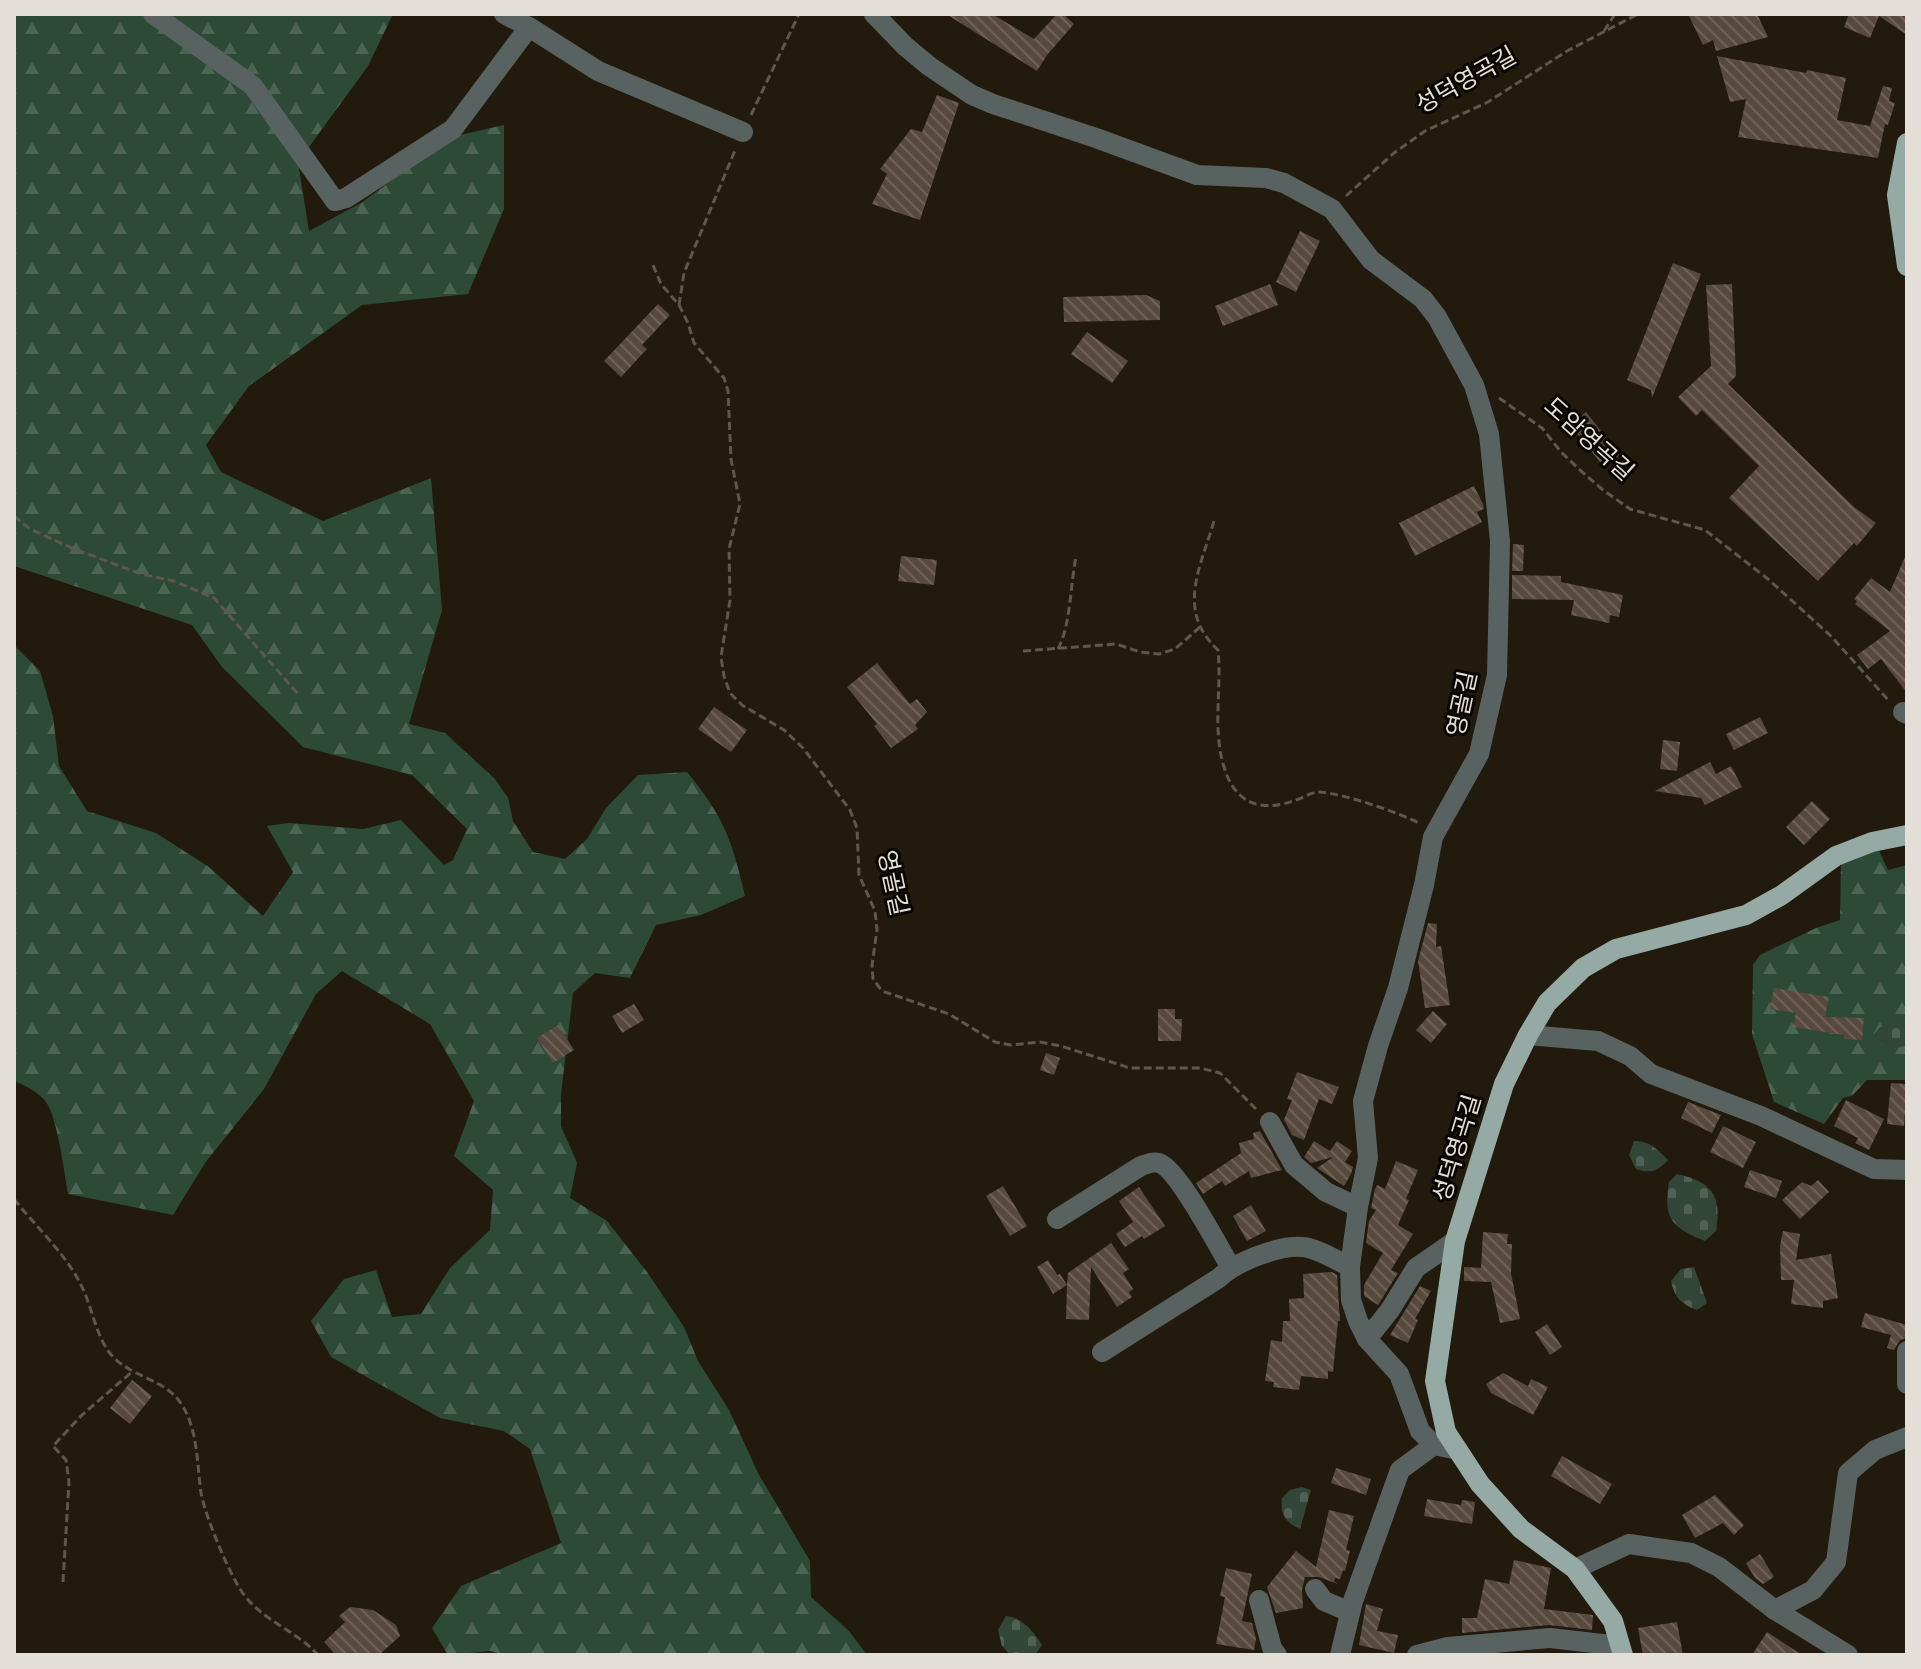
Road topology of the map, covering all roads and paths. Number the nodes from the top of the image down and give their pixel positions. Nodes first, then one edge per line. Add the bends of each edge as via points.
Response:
1 (153, 14) edge
2 (504, 14) edge
3 (799, 14) edge
4 (874, 14) edge
5 (1615, 14) edge
6 (1638, 14) edge
7 (529, 27) junction
8 (1602, 33) junction
9 (743, 132) junction
10 (1907, 143) edge
11 (1332, 209) junction
12 (653, 265) dead end
13 (1907, 266) edge
14 (679, 305) junction
15 (1474, 385) junction
16 (14, 516) edge
17 (1214, 521) dead end
18 (1076, 557) dead end
19 (1200, 627) junction
20 (1058, 649) junction
21 (1023, 651) dead end
22 (299, 695) dead end
23 (1905, 713) edge
24 (1907, 835) edge
25 (1433, 837) junction
26 (1528, 1035) junction
27 (1270, 1122) joint
28 (1907, 1170) edge
29 (14, 1199) edge
30 (1358, 1207) junction
31 (1057, 1219) dead end
32 (1455, 1241) junction
33 (1230, 1266) junction
34 (1350, 1267) junction
35 (1367, 1339) junction
36 (1907, 1351) edge
37 (1102, 1352) dead end
38 (133, 1371) junction
39 (1907, 1384) edge
40 (1907, 1437) edge
41 (1434, 1445) junction
42 (1458, 1450) junction
43 (1575, 1569) junction
44 (63, 1582) dead end
45 (1315, 1589) dead end
46 (1259, 1600) dead end
47 (1775, 1610) junction
48 (1350, 1612) junction
49 (1621, 1651) edge
50 (318, 1655) edge
51 (1277, 1655) edge
52 (1340, 1655) edge
53 (1417, 1655) edge
54 (1848, 1655) edge

1 - 7 street via 253,86 335,201 453,129
2 - 7 street
3 - 9 path
4 - 11 street via 929,66 993,104 1197,175 1284,183
5 - 8 path
6 - 8 path, 성덕영곡길
7 - 9 street via 598,71
8 - 11 path, 성덕영곡길 via 1488,102 1425,131
9 - 14 path via 684,273
10 - 13 main road via 1897,195
11 - 15 street via 1371,260 1423,299
12 - 14 path, 영골길
14 - 27 path, 영골길 via 694,343 724,378 728,391 731,459 740,504 729,549 724,676 742,705 803,748 850,810 857,828 859,875 875,911 873,979 882,991 949,1014 995,1042 1061,1046 1130,1068 1220,1073
15 - 23 path, 도암영곡길 via 1542,428 1561,452 1630,509 1705,530 1831,636
15 - 25 street, 영골길 via 1489,434 1500,541 1497,675 1479,754
16 - 22 path via 72,548 214,598
17 - 19 path via 1193,605
18 - 20 path via 1066,633
19 - 20 path via 1175,649 1159,654 1116,644
19 - 25 path via 1218,650 1216,725 1235,791 1255,806 1273,806 1316,791 1418,822
20 - 21 path
24 - 26 main road, 성덕영곡길 via 1836,856 1746,915 1616,949 1583,968 1547,1003
25 - 30 street, 영골길 via 1398,988 1363,1101 1368,1158
26 - 28 street via 1598,1041 1630,1056 1651,1074 1761,1116 1874,1169
26 - 32 main road, 성덕영곡길 via 1504,1084
27 - 30 street via 1294,1165 1326,1192
29 - 38 path via 81,1284 110,1354
30 - 34 street, 영골길
31 - 33 street via 1141,1166 1163,1163
32 - 35 street via 1416,1268
32 - 42 main road, 성덕영곡길 via 1435,1381 1446,1432
33 - 34 street via 1305,1246
33 - 37 street
34 - 35 street, 영골길 via 1351,1300
35 - 41 street, 영골길 via 1399,1374 1420,1431
36 - 39 street
38 - 44 path via 53,1446 66,1460 69,1482
38 - 50 path via 182,1404 202,1497 242,1593
40 - 47 street via 1875,1450 1848,1473 1836,1562 1813,1590
41 - 42 street
41 - 48 street via 1400,1470
42 - 43 main road, 성덕영곡길 via 1521,1529
43 - 47 street via 1629,1544 1691,1553 1719,1567
43 - 49 main road, 성덕영곡길 via 1613,1621
45 - 48 street via 1324,1601
46 - 51 street
47 - 54 street
48 - 52 street
49 - 53 street via 1550,1638 1448,1647

